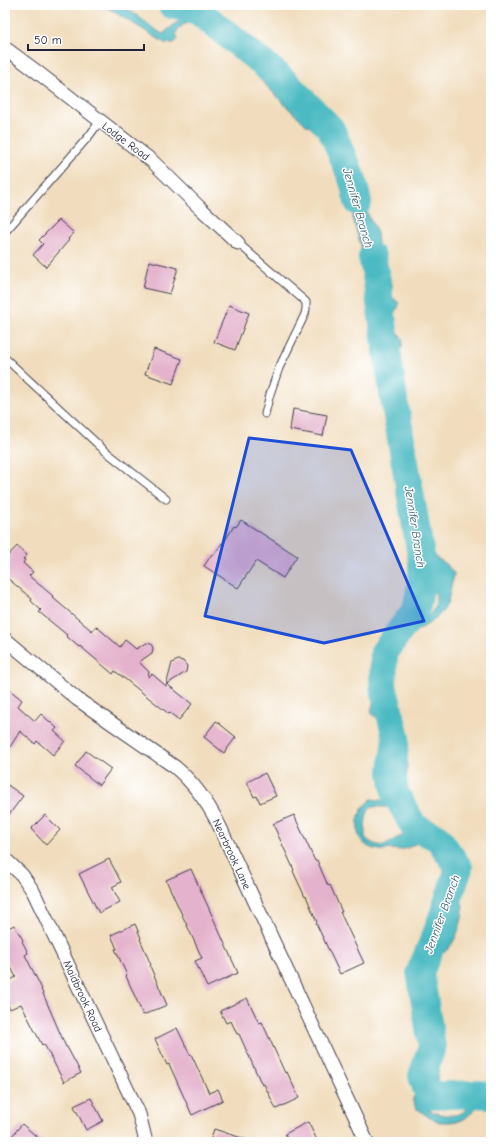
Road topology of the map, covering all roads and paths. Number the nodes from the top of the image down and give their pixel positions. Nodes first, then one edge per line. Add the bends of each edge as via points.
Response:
1 (5, 48) edge
2 (100, 121) junction
3 (5, 232) edge
4 (238, 243) joint
5 (5, 358) edge
6 (265, 414) dead end
7 (166, 499) dead end
8 (5, 639) edge
9 (5, 859) edge
10 (146, 1142) edge
11 (367, 1142) edge

1 - 2 street, Lodge Road
2 - 3 lane
2 - 4 street, Lodge Road via 152,161
4 - 6 lane via 306,302 305,314 280,368
5 - 7 lane via 104,450
8 - 11 street, Nearbrook Lane via 77,699 187,776 197,789 216,819
9 - 10 street, Maidbrook Road via 22,875 36,898 139,1114

